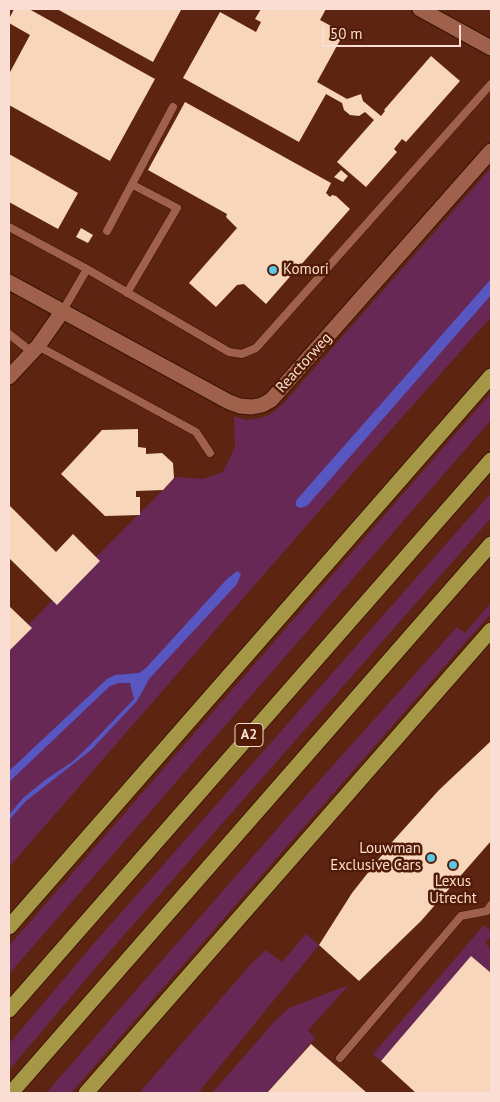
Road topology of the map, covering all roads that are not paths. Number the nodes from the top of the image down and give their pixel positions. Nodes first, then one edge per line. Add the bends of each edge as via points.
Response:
1 (420, 9) edge
2 (491, 48) edge
3 (491, 84) edge
4 (173, 107) dead end
5 (491, 151) edge
6 (133, 185) junction
7 (9, 226) edge
8 (107, 231) dead end
9 (87, 269) junction
10 (9, 282) edge
11 (127, 293) junction
12 (62, 312) junction
13 (9, 334) edge
14 (36, 350) junction
15 (491, 376) edge
16 (9, 377) edge
17 (210, 453) dead end
18 (491, 460) edge
19 (491, 544) edge
20 (491, 630) edge
21 (490, 911) edge
22 (9, 927) edge
23 (9, 1010) edge
24 (340, 1058) dead end
25 (11, 1093) edge
26 (86, 1093) edge

1 - 2 street
3 - 11 lane via 256,348 242,354 229,352
4 - 6 lane
5 - 12 street, Reactorweg via 271,400 262,405 246,407 229,402
6 - 8 lane
6 - 11 lane via 177,208
7 - 9 lane
9 - 11 lane
9 - 12 lane
10 - 12 street, Reactorweg
12 - 14 street
13 - 14 lane
14 - 16 street
14 - 17 lane via 196,432
15 - 22 highway
18 - 23 highway, A2
19 - 25 highway
20 - 26 highway
21 - 24 lane via 462,916

